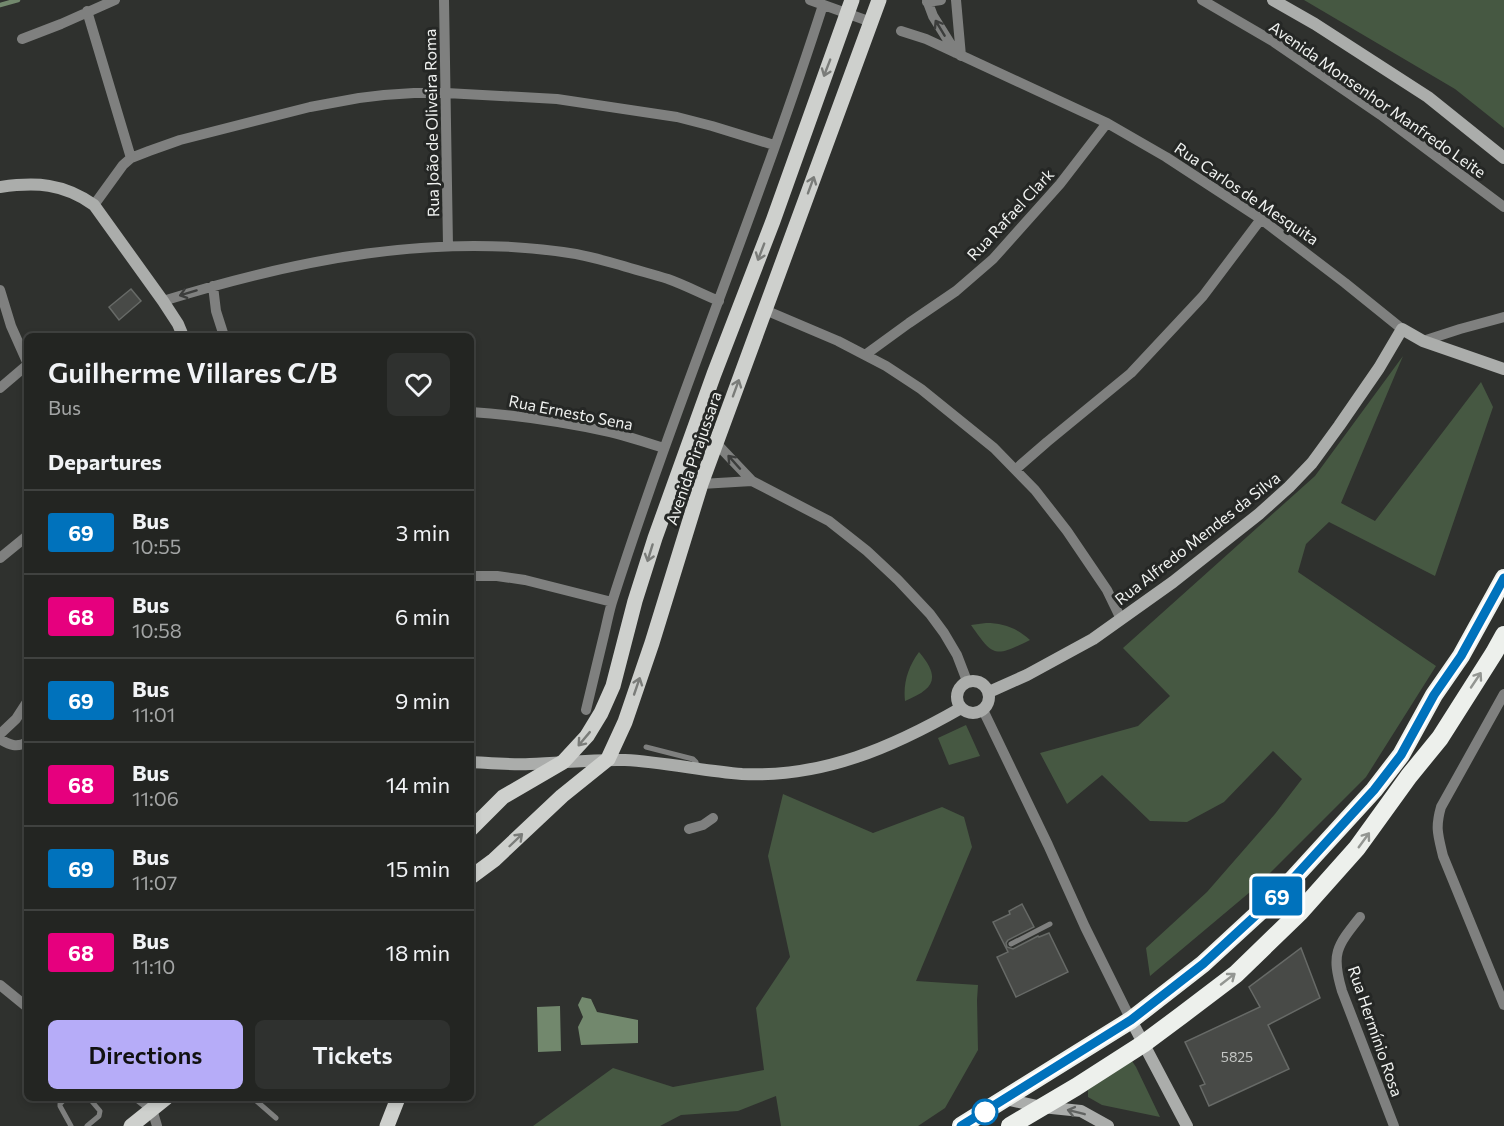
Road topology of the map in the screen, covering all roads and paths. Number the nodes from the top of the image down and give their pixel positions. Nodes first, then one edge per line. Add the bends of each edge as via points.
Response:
1 (115, 0) edge
2 (444, 0) edge
3 (810, 0) edge
4 (879, 0) edge
5 (941, 0) edge
6 (956, 0) edge
7 (1202, 0) edge
8 (1273, 0) edge
9 (927, 1) edge
10 (823, 5) junction
11 (843, 6) edge
12 (87, 11) junction
13 (871, 21) junction
14 (901, 31) dead end
15 (22, 39) dead end
16 (959, 55) junction
17 (446, 93) junction
18 (1107, 123) junction
19 (774, 146) junction
20 (131, 158) junction
21 (1504, 158) edge
22 (0, 187) edge
23 (94, 205) junction
24 (1504, 207) edge
25 (1261, 219) junction
26 (448, 246) junction
27 (213, 286) junction
28 (0, 290) edge
29 (163, 301) junction
30 (719, 301) junction
31 (765, 310) junction
32 (1504, 317) edge
33 (1402, 329) junction
34 (182, 333) edge
35 (223, 333) edge
36 (1424, 341) junction
37 (865, 355) junction
38 (24, 357) edge
39 (24, 367) edge
40 (1504, 369) edge
41 (0, 388) edge
42 (474, 412) edge
43 (716, 442) junction
44 (664, 448) junction
45 (1016, 469) junction
46 (752, 481) junction
47 (701, 484) junction
48 (24, 538) edge
49 (0, 558) edge
50 (474, 576) edge
51 (1504, 578) edge
52 (612, 602) junction
53 (1120, 620) junction
54 (1504, 634) edge
55 (967, 681) junction
56 (988, 692) junction
57 (1504, 694) edge
58 (24, 707) edge
59 (961, 708) junction
60 (586, 710) dead end
61 (982, 710) junction
62 (0, 734) edge
63 (0, 740) edge
64 (616, 740) junction
65 (24, 743) edge
66 (646, 747) dead end
67 (608, 759) junction
68 (634, 761) junction
69 (563, 762) junction
70 (474, 765) edge
71 (696, 769) junction
72 (713, 818) dead end
73 (474, 826) edge
74 (689, 829) dead end
75 (474, 875) edge
76 (1360, 917) dead end
77 (1050, 924) dead end
78 (1011, 944) dead end
79 (0, 985) edge
80 (1503, 992) edge
81 (24, 1004) edge
82 (1504, 1005) edge
83 (1131, 1020) junction
84 (1143, 1044) junction
85 (1005, 1099) junction
86 (63, 1101) edge
87 (92, 1101) edge
88 (142, 1101) edge
89 (162, 1101) edge
90 (256, 1101) edge
91 (397, 1101) edge
92 (1042, 1107) junction
93 (152, 1109) junction
94 (276, 1118) dead end
95 (71, 1126) edge
96 (87, 1126) edge
97 (131, 1126) edge
98 (157, 1126) edge
99 (387, 1126) edge
100 (961, 1126) edge
101 (1010, 1126) edge
102 (1108, 1126) edge
103 (1187, 1126) edge
104 (1394, 1126) edge

1 - 12 street
2 - 17 street, Rua João de Oliveira Roma
3 - 10 street
4 - 13 main road, Avenida Pirajussara
5 - 9 street
6 - 16 street
7 - 24 street, Avenida Monsenhor Manfredo Leite via 1274,42
8 - 21 street via 1428,97
16 -> 9 street
10 - 11 street
10 - 19 street, Avenida Pirajussara
11 - 13 street
11 -> 69 main road, Avenida Pirajussara via 773,220 655,538 613,686 587,736
12 - 15 street
12 - 20 street
31 -> 13 main road, Avenida Pirajussara
14 - 16 street, Rua Carlos de Mesquita
16 - 18 street, Rua Carlos de Mesquita
17 - 19 street via 557,99 677,117
17 - 20 street via 384,95 310,107 180,140
17 - 26 street, Rua João de Oliveira Roma
18 - 25 street, Rua Carlos de Mesquita
18 - 37 street, Rua Rafael Clark via 1060,184 993,259 956,291
19 - 30 street, Avenida Pirajussara
20 - 23 street
22 - 23 street via 54,186
23 - 29 street
25 - 33 street, Rua Carlos de Mesquita
25 - 45 street via 1203,296 1131,373
26 - 27 street via 337,259
26 - 30 street via 578,255 669,280
27 -> 29 street
27 - 35 street
28 - 38 street
29 - 34 street
30 - 44 street, Avenida Pirajussara
31 - 37 street
43 -> 31 main road, Avenida Pirajussara
32 - 36 street
33 - 36 street, Rua Carlos de Mesquita
33 - 53 street, Rua Alfredo Mendes da Silva via 1364,391 1305,471 1210,553
36 - 40 street, Rua Carlos de Mesquita
37 - 45 street via 921,389
39 - 41 street
42 - 44 street, Rua Ernesto Sena via 562,423
46 -> 43 street
43 - 47 main road, Avenida Pirajussara
44 - 52 street, Avenida Pirajussara
45 - 53 street via 1067,531 1107,590
46 - 47 street
46 - 55 street via 829,521 867,551 930,614 957,655
64 -> 47 main road, Avenida Pirajussara via 649,652
48 - 49 street
50 - 52 street via 525,580
51 - 83 highway via 1401,755 1374,790 1279,894 1203,964
52 - 60 street, Avenida Pirajussara
53 - 56 street, Rua Alfredo Mendes da Silva via 1064,656
84 -> 54 highway via 1236,974 1358,848 1440,738
55 - 56 street via 978,681
55 - 59 street via 957,693
56 - 61 street via 988,704
57 - 80 street via 1437,819 1443,856
58 - 62 street
59 - 61 street via 971,713
59 - 71 street via 835,765 775,774
61 - 83 street
63 - 65 street via 16,746
64 - 67 main road, Avenida Pirajussara
64 - 68 street via 622,754
66 - 71 lane via 693,759
67 - 68 street
67 - 69 street
75 -> 67 main road, Avenida Pirajussara
68 - 71 street
69 - 70 street
69 - 73 main road, Avenida Pirajussara via 503,797
72 - 74 street
76 - 104 street, Rua Hermínio Rosa via 1338,948 1336,971
77 - 78 lane
79 - 81 street
80 - 82 street
83 - 84 street
83 - 85 highway
84 - 92 highway
84 - 103 street
85 - 92 street
85 - 100 highway
86 - 95 lane via 60,1106
87 - 96 lane via 100,1113
88 - 93 street
89 - 93 main road
90 - 94 lane
91 - 99 main road
92 - 101 highway
102 -> 92 street via 1081,1112
93 - 97 main road
93 - 98 street

